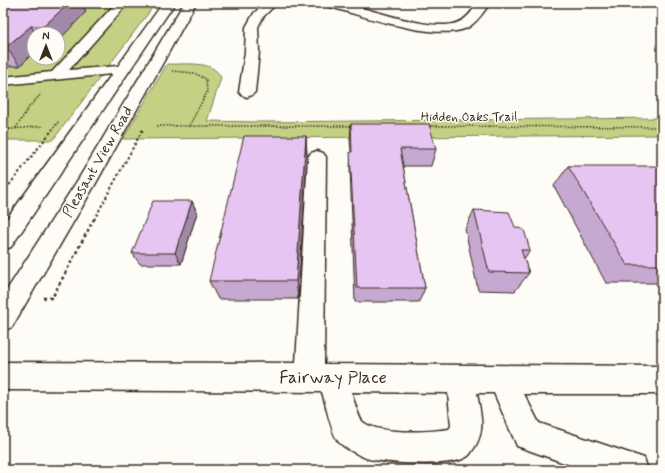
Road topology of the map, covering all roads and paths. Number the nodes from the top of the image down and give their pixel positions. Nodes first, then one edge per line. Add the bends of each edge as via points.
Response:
1 (122, 3) edge
2 (169, 3) edge
3 (190, 3) edge
4 (271, 3) edge
5 (327, 3) edge
6 (484, 3) edge
7 (122, 70) junction
8 (150, 71) junction
9 (57, 75) junction
10 (3, 81) edge
11 (246, 92) dead end
12 (43, 126) dead end
13 (157, 126) dead end
14 (189, 126) junction
15 (354, 126) edge
16 (426, 126) edge
17 (662, 127) edge
18 (16, 128) junction
19 (3, 130) edge
20 (318, 158) dead end
21 (3, 241) edge
22 (3, 319) edge
23 (3, 376) edge
24 (321, 378) junction
25 (461, 379) junction
26 (502, 379) junction
27 (662, 380) edge
28 (632, 470) edge

1 - 9 street
2 - 7 street, Pleasant View Road
3 - 8 street, Pleasant View Road
4 - 11 street via 258,15 252,27 252,52
5 - 6 street via 421,26 444,29 462,26
7 - 9 street
7 - 21 street, Pleasant View Road
8 - 14 path via 194,73 206,79 207,92
8 - 22 street, Pleasant View Road via 86,183
9 - 10 street
9 - 18 path
12 - 18 path
13 - 14 path
14 - 15 path
16 - 17 path, Hidden Oaks Trail
18 - 19 path
20 - 24 street
23 - 24 street, Fairway Place
24 - 25 street, Fairway Place
24 - 25 street via 349,431 368,443 428,448 458,444 467,430
25 - 26 street, Fairway Place
26 - 27 street, Fairway Place
26 - 28 street via 528,435

